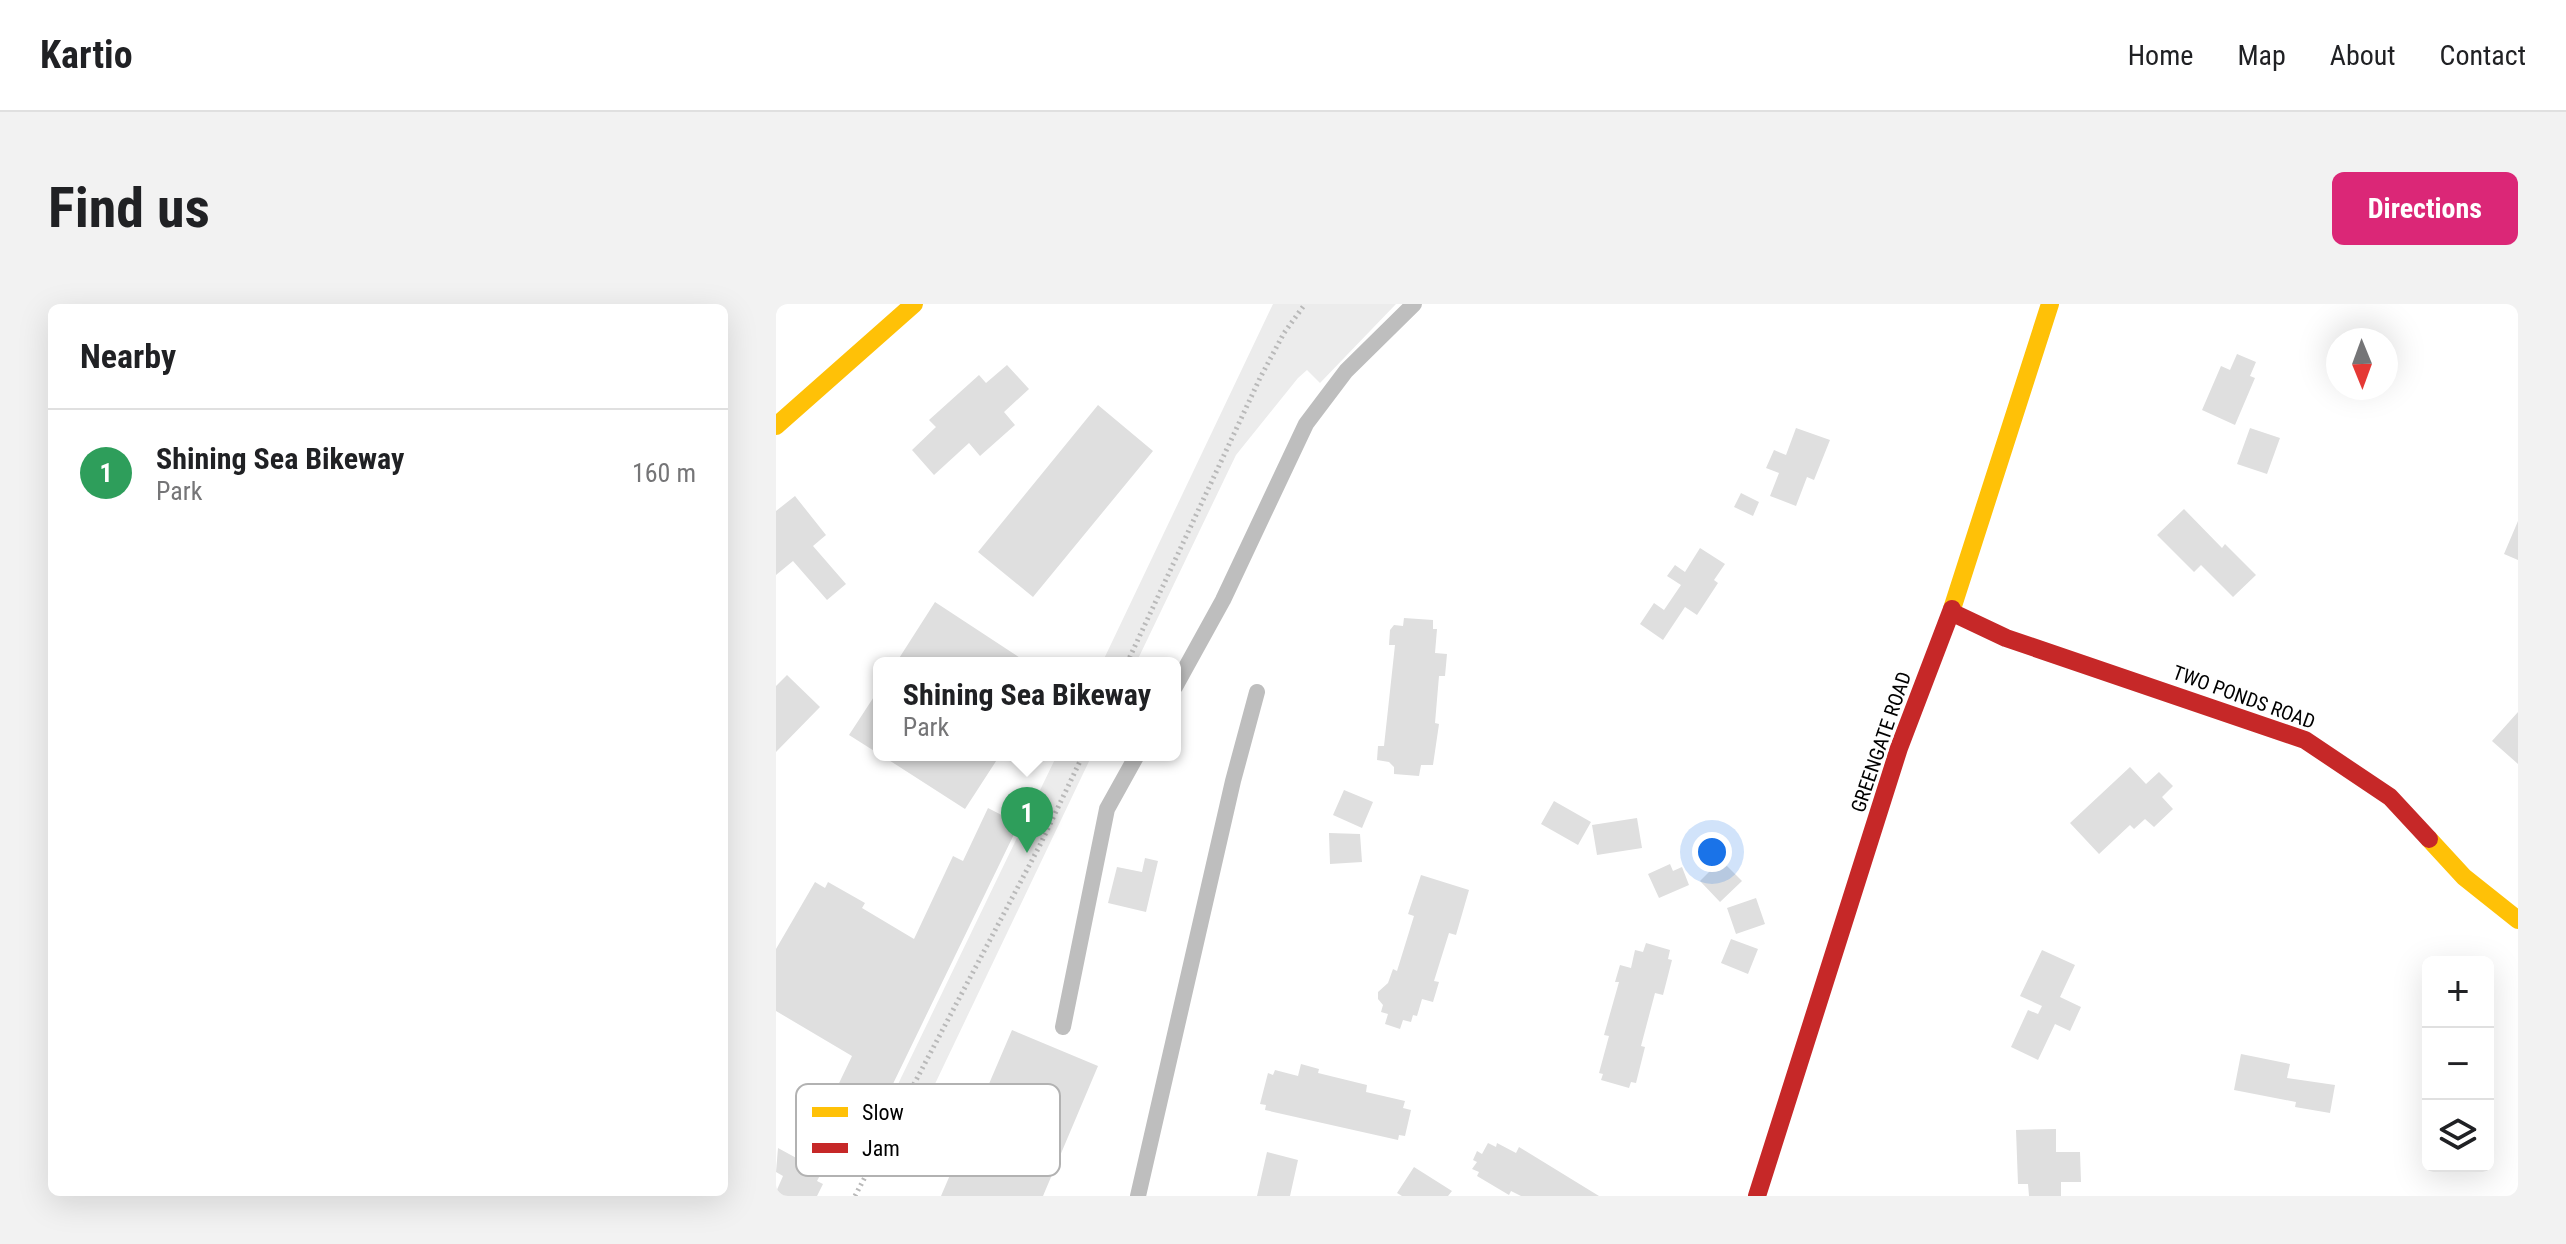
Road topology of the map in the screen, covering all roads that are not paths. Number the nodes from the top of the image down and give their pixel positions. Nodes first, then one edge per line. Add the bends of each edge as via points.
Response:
1 (914, 304) edge
2 (1414, 304) edge
3 (2050, 304) edge
4 (776, 426) edge
5 (1951, 612) junction
6 (1181, 676) edge
7 (1257, 692) dead end
8 (1134, 761) edge
9 (2518, 920) edge
10 (1063, 1027) dead end
11 (1138, 1196) edge
12 (1757, 1196) edge

1 - 4 main road
2 - 6 lane via 1346,371 1306,424
3 - 5 main road, GREENGATE ROAD
5 - 9 main road, TWO PONDS ROAD via 2006,638 2305,740 2390,797 2464,877
5 - 12 main road, GREENGATE ROAD via 1899,748
7 - 11 lane
8 - 10 lane via 1107,809

